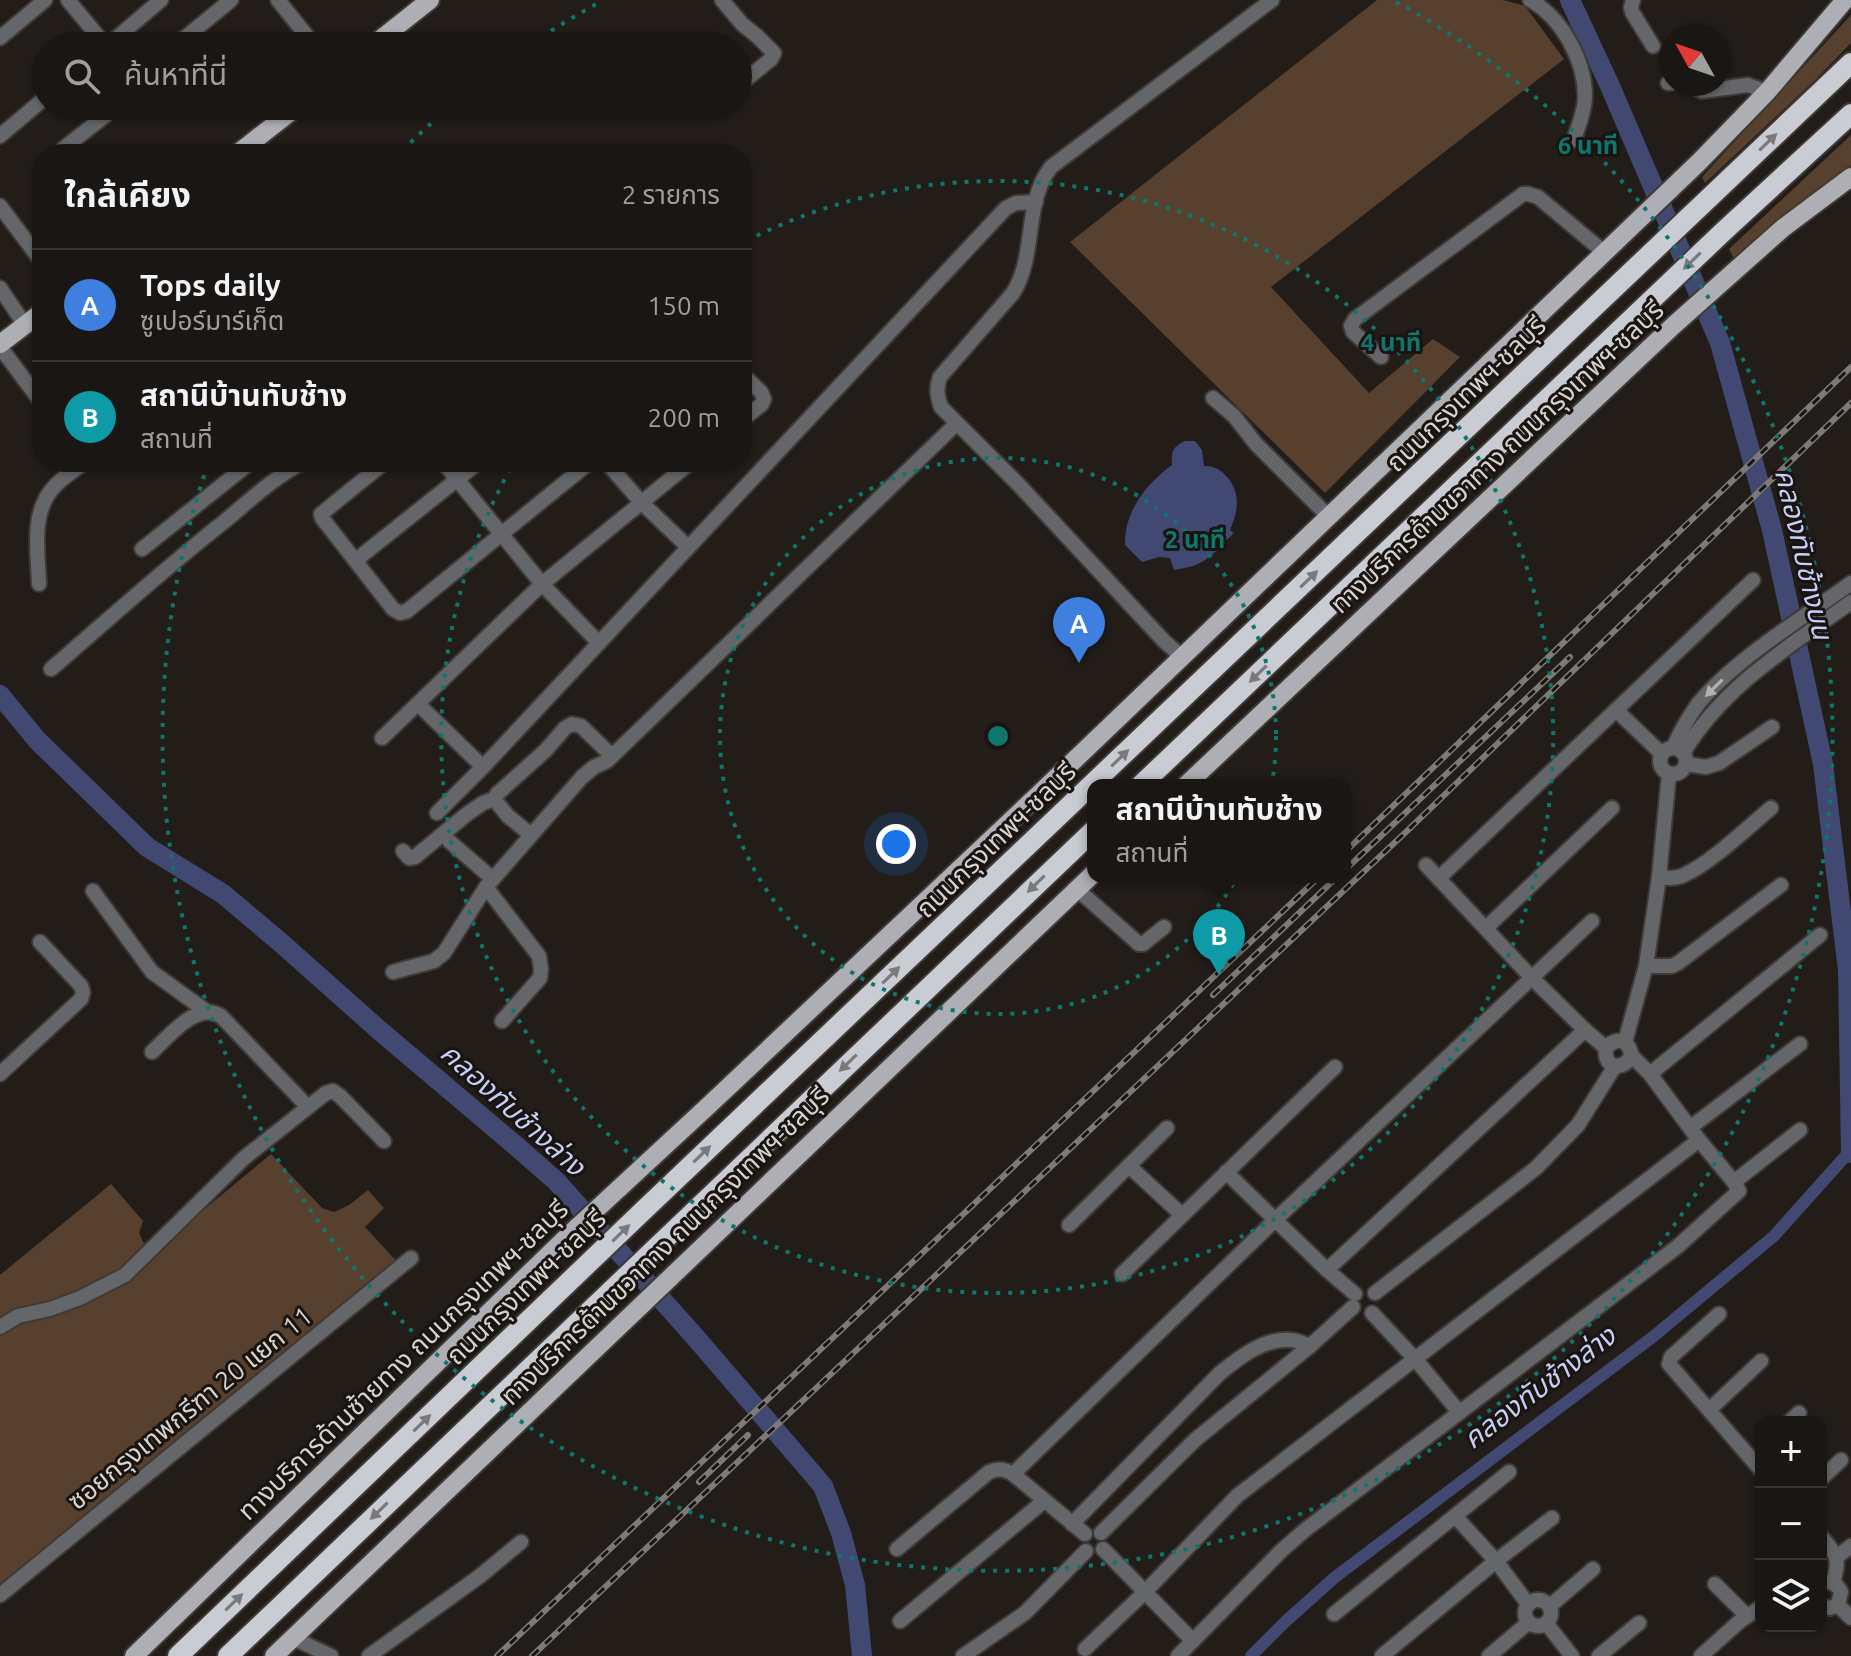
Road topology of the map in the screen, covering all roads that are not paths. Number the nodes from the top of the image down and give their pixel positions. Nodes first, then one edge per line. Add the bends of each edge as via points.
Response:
1 (45, 0) edge
2 (68, 0) edge
3 (161, 0) edge
4 (231, 0) edge
5 (278, 0) edge
6 (430, 0) edge
7 (722, 0) edge
8 (1272, 0) edge
9 (1530, 0) edge
10 (1633, 0) edge
11 (1845, 0) edge
12 (94, 32) edge
13 (123, 32) edge
14 (192, 32) edge
15 (304, 32) edge
16 (390, 32) edge
17 (751, 32) edge
18 (752, 33) edge
19 (0, 38) edge
20 (1653, 46) dead end
21 (1851, 63) edge
22 (752, 75) edge
23 (1731, 87) edge
24 (1767, 92) junction
25 (32, 109) edge
26 (1851, 114) edge
27 (100, 120) edge
28 (280, 120) edge
29 (0, 136) edge
30 (1574, 140) dead end
31 (69, 144) edge
32 (250, 144) edge
33 (1851, 177) edge
34 (1036, 202) junction
35 (0, 206) edge
36 (32, 249) edge
37 (1605, 253) junction
38 (0, 288) edge
39 (32, 320) edge
40 (25, 325) junction
41 (0, 345) edge
42 (1381, 357) dead end
43 (752, 383) edge
44 (32, 389) edge
45 (1213, 398) dead end
46 (752, 412) edge
47 (956, 424) junction
48 (73, 472) edge
49 (238, 472) edge
50 (286, 472) edge
51 (373, 472) edge
52 (451, 472) edge
53 (467, 472) edge
54 (578, 472) edge
55 (615, 472) edge
56 (678, 472) edge
57 (457, 480) junction
58 (641, 502) junction
59 (1329, 517) junction
60 (501, 534) junction
61 (688, 547) junction
62 (142, 549) dead end
63 (356, 560) junction
64 (1753, 580) dead end
65 (39, 584) dead end
66 (542, 584) junction
67 (1849, 584) edge
68 (1851, 602) edge
69 (599, 643) junction
70 (1182, 657) junction
71 (1756, 662) junction
72 (51, 669) dead end
73 (418, 704) junction
74 (1616, 710) junction
75 (1772, 727) dead end
76 (382, 738) dead end
77 (1676, 754) junction
78 (612, 756) junction
79 (483, 767) junction
80 (1669, 774) junction
81 (1098, 779) edge
82 (1147, 779) edge
83 (1192, 779) edge
84 (1087, 789) edge
85 (494, 799) junction
86 (1612, 808) dead end
87 (1771, 808) dead end
88 (437, 813) dead end
89 (531, 835) junction
90 (1087, 837) edge
91 (449, 841) dead end
92 (403, 851) dead end
93 (1426, 865) dead end
94 (1659, 877) junction
95 (1439, 878) junction
96 (1087, 880) edge
97 (489, 883) junction
98 (1781, 885) dead end
99 (1077, 889) junction
100 (93, 891) dead end
101 (1592, 921) dead end
102 (1164, 927) dead end
103 (1486, 928) junction
104 (1820, 935) dead end
105 (40, 942) dead end
106 (1646, 966) junction
107 (393, 972) dead end
108 (1531, 977) junction
109 (206, 1011) junction
110 (502, 1021) dead end
111 (1585, 1030) junction
112 (1800, 1044) dead end
113 (1606, 1048) junction
114 (1628, 1049) junction
115 (152, 1052) dead end
116 (1615, 1066) junction
117 (1335, 1067) dead end
118 (0, 1074) edge
119 (1650, 1074) junction
120 (308, 1107) junction
121 (1167, 1128) dead end
122 (1800, 1130) dead end
123 (1695, 1134) junction
124 (384, 1141) dead end
125 (1129, 1166) junction
126 (1226, 1172) junction
127 (1734, 1182) junction
128 (1182, 1215) junction
129 (1275, 1220) junction
130 (1069, 1225) dead end
131 (411, 1258) dead end
132 (1327, 1270) junction
133 (1122, 1274) dead end
134 (1375, 1293) junction
135 (1354, 1300) junction
136 (1372, 1313) junction
137 (1719, 1314) dead end
138 (0, 1327) edge
139 (1310, 1346) junction
140 (1416, 1360) junction
141 (1761, 1361) dead end
142 (1709, 1410) junction
143 (1459, 1412) junction
144 (1755, 1452) edge
145 (1841, 1460) dead end
146 (1509, 1472) dead end
147 (1827, 1473) edge
148 (1013, 1474) junction
149 (1044, 1501) junction
150 (1455, 1516) junction
151 (1552, 1518) dead end
152 (1072, 1524) junction
153 (1101, 1533) junction
154 (1085, 1534) junction
155 (521, 1542) dead end
156 (1827, 1543) edge
157 (1851, 1546) edge
158 (897, 1549) dead end
159 (1103, 1549) junction
160 (1086, 1551) junction
161 (1838, 1556) junction
162 (1496, 1561) junction
163 (1593, 1569) dead end
164 (1827, 1583) edge
165 (1715, 1584) dead end
166 (1144, 1593) junction
167 (0, 1595) edge
168 (1528, 1604) junction
169 (1838, 1605) junction
170 (1550, 1606) junction
171 (1827, 1607) edge
172 (1755, 1611) edge
173 (1334, 1614) dead end
174 (1747, 1616) junction
175 (1851, 1618) edge
176 (900, 1621) dead end
177 (1529, 1622) junction
178 (1546, 1623) junction
179 (1639, 1623) dead end
180 (293, 1638) junction
181 (1193, 1641) junction
182 (1085, 1649) dead end
183 (134, 1656) edge
184 (178, 1656) edge
185 (228, 1656) edge
186 (274, 1656) edge
187 (331, 1656) edge
188 (369, 1656) edge
189 (963, 1656) edge
190 (1178, 1656) edge
191 (1382, 1656) edge
192 (1489, 1656) edge
193 (1572, 1656) edge
194 (1599, 1656) edge
195 (1701, 1656) edge

1 - 19 street
2 - 12 street
3 - 13 street
4 - 14 street
5 - 15 street
6 - 16 main road
7 - 17 street
8 - 34 street via 1051,167
9 - 30 street via 1555,20 1576,55 1585,98
10 - 20 street via 1632,12
11 - 24 main road, ทางบริการด้านซ้ายทาง ถนนกรุงเทพฯ-ชลบุรี
18 - 22 street via 774,53
81 -> 21 highway, ถนนกรุงเทพฯ-ชลบุรี
23 - 24 street via 1748,85
24 - 37 main road, ทางบริการด้านซ้ายทาง ถนนกรุงเทพฯ-ชลบุรี
25 - 29 street
26 -> 82 highway
27 - 31 street
28 - 32 main road
33 - 83 main road, ทางบริการด้านขวาทาง ถนนกรุงเทพฯ-ชลบุรี via 1783,228 1674,325
34 - 47 street via 1021,280 940,377 941,407
34 - 61 street via 1006,208
35 - 36 street
37 - 42 street via 1538,197 1523,194 1352,322 1353,332
37 - 59 main road, ทางบริการด้านซ้ายทาง ถนนกรุงเทพฯ-ชลบุรี
38 - 40 street
39 - 40 main road
40 - 41 main road
41 - 44 street
43 - 46 street via 764,399
45 - 59 street
47 - 70 street
47 - 78 street
48 - 65 street via 42,505 37,524
49 - 62 street
50 - 72 street
51 - 63 street via 321,514
52 - 57 street
53 - 57 street
54 - 60 street
55 - 58 street
56 - 58 street
57 - 60 street
57 - 63 street
58 - 61 street
58 - 66 street
59 - 70 main road, ทางบริการด้านซ้ายทาง ถนนกรุงเทพฯ-ชลบุรี
60 - 63 street via 400,613
60 - 66 street
61 - 69 street
64 - 74 street
66 - 69 street
66 - 73 street
67 - 71 street via 1770,642
68 - 71 street via 1775,657
69 - 79 street
70 - 183 main road, ทางบริการด้านซ้ายทาง ถนนกรุงเทพฯ-ชลบุรี via 624,1182
71 - 77 street via 1718,683 1699,704 1684,724
73 - 76 street
73 - 79 street
74 - 77 street
74 - 95 street
75 - 77 street via 1706,767
77 - 80 street via 1683,771
77 - 80 street via 1659,762
78 - 85 street via 581,726 572,724
78 - 89 street via 582,777
79 - 88 street
80 - 94 street
184 -> 84 highway, ถนนกรุงเทพฯ-ชลบุรี
85 - 89 street
85 - 92 street via 415,857
86 - 103 street
87 - 94 street via 1683,876
89 - 97 street
90 -> 185 highway
91 - 97 street
93 - 95 street
94 - 106 street
95 - 103 street
96 - 99 main road, ทางบริการด้านขวาทาง ถนนกรุงเทพฯ-ชลบุรี
97 - 107 street via 444,953 434,961
97 - 110 street via 539,956 541,969 540,978
98 - 106 street via 1678,963
99 - 102 street via 1135,943 1143,944
99 - 180 main road, ทางบริการด้านขวาทาง ถนนกรุงเทพฯ-ชลบุรี
100 - 109 street via 152,972
101 - 108 street
103 - 108 street
104 - 119 street
105 - 118 street via 81,986 81,999
106 - 114 street
108 - 111 street
108 - 129 street
109 - 115 street via 188,1019
109 - 120 street via 221,1016
111 - 113 street
111 - 132 street
112 - 123 street
113 - 114 street via 1618,1041
113 - 116 street via 1605,1056
114 - 116 street via 1628,1062
114 - 119 street
116 - 134 street via 1578,1125 1536,1168
117 - 126 street
119 - 123 street
120 - 124 street via 333,1091
120 - 138 street via 244,1158 125,1275
121 - 125 street
122 - 127 street
123 - 127 street
123 - 140 street
125 - 128 street
125 - 130 street
126 - 128 street
126 - 129 street
127 - 143 street via 1739,1191 1677,1247
128 - 133 street
129 - 132 street
129 - 148 street
131 - 167 street, ซอยกรุงเทพกรีฑา 20 แยก 11
132 - 135 street
134 - 135 street via 1363,1289
134 - 136 street via 1378,1306
135 - 136 street via 1359,1313
135 - 139 street
136 - 140 street
137 - 142 street via 1669,1362
139 - 152 street via 1278,1341 1235,1361
139 - 153 street via 1195,1440
140 - 143 street
140 - 166 street via 1237,1496
141 - 142 street
142 - 144 street
143 - 181 street via 1305,1530
145 - 147 street
146 - 150 street
148 - 149 street
148 - 158 street via 989,1472
149 - 152 street
149 - 176 street
150 - 162 street
150 - 173 street
151 - 162 street
152 - 154 street
153 - 154 street
153 - 159 street
154 - 160 street
155 - 188 street
156 - 161 street
157 - 161 street
159 - 160 street via 1095,1554
159 - 166 street
160 - 189 street via 1025,1613
161 - 164 street
162 - 168 street
162 - 191 street
163 - 170 street
164 - 169 street via 1838,1586
165 - 174 street
166 - 181 street
166 - 182 street
168 - 170 street via 1539,1600
168 - 177 street
169 - 171 street
169 - 175 street
170 - 178 street
172 - 174 street
174 - 195 street
177 - 178 street
177 - 192 street
178 - 193 street
179 - 194 street
180 - 186 main road, ทางบริการด้านขวาทาง ถนนกรุงเทพฯ-ชลบุรี
180 - 187 street
181 - 190 street

